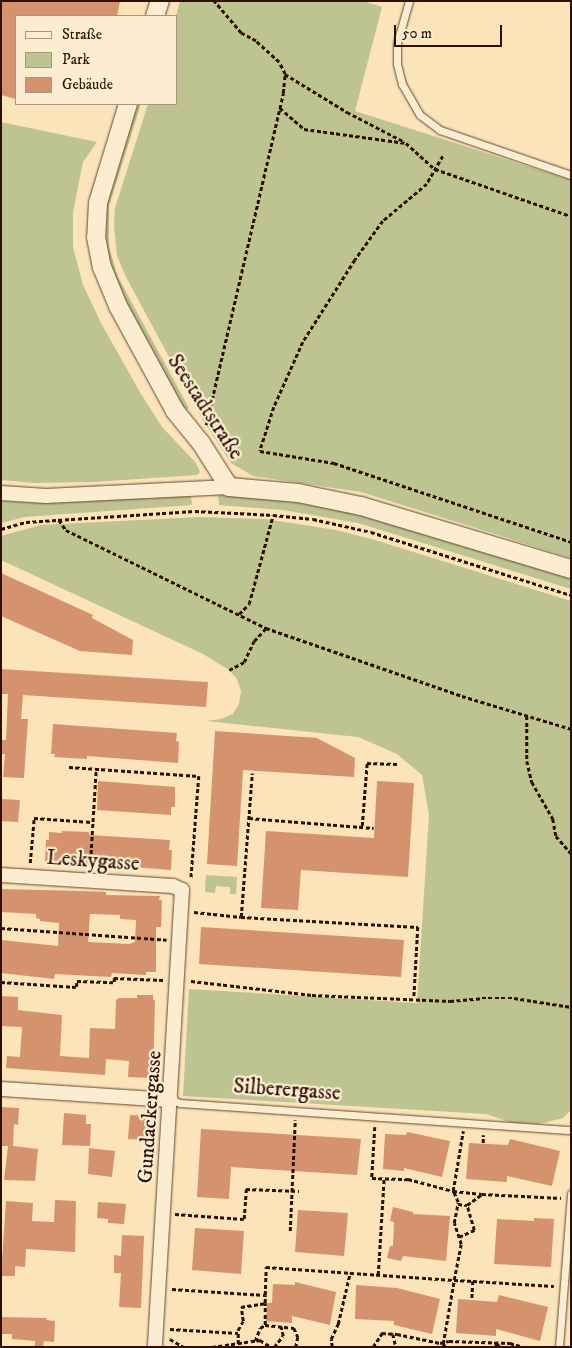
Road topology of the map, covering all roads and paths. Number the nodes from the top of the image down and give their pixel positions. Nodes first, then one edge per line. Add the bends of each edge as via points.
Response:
1 (160, 1) edge
2 (214, 1) edge
3 (409, 1) edge
4 (155, 15) edge
5 (285, 74) junction
6 (128, 105) edge
7 (280, 108) junction
8 (406, 143) junction
9 (443, 156) dead end
10 (435, 169) junction
11 (571, 175) edge
12 (571, 216) edge
13 (205, 428) dead end
14 (229, 487) junction
15 (1, 493) edge
16 (273, 515) junction
17 (59, 520) junction
18 (1, 529) edge
19 (571, 542) edge
20 (571, 569) edge
21 (571, 595) edge
22 (238, 614) junction
23 (266, 628) junction
24 (229, 670) dead end
25 (527, 716) junction
26 (571, 729) edge
27 (398, 764) dead end
28 (70, 767) dead end
29 (96, 768) junction
30 (252, 773) dead end
31 (249, 818) junction
32 (92, 822) junction
33 (362, 826) junction
34 (374, 828) dead end
35 (571, 853) edge
36 (30, 871) dead end
37 (1, 875) edge
38 (89, 875) dead end
39 (186, 886) junction
40 (190, 912) dead end
41 (241, 917) junction
42 (1, 928) edge
43 (172, 940) dead end
44 (169, 980) dead end
45 (187, 981) dead end
46 (1, 982) edge
47 (414, 999) junction
48 (571, 1007) edge
49 (1, 1089) edge
50 (171, 1100) junction
51 (296, 1111) junction
52 (376, 1116) junction
53 (464, 1122) junction
54 (571, 1130) edge
55 (384, 1178) junction
56 (292, 1190) junction
57 (299, 1190) dead end
58 (453, 1191) junction
59 (571, 1193) edge
60 (482, 1194) junction
61 (570, 1198) edge
62 (458, 1204) junction
63 (468, 1205) junction
64 (174, 1214) dead end
65 (290, 1230) dead end
66 (459, 1237) junction
67 (350, 1273) junction
68 (378, 1275) junction
69 (454, 1280) junction
70 (473, 1281) junction
71 (563, 1287) junction
72 (170, 1289) dead end
73 (265, 1296) junction
74 (472, 1300) dead end
75 (265, 1302) junction
76 (265, 1325) junction
77 (281, 1326) junction
78 (167, 1329) dead end
79 (238, 1333) junction
80 (393, 1334) junction
81 (167, 1338) dead end
82 (255, 1341) junction
83 (444, 1342) junction
84 (497, 1343) junction
85 (238, 1344) junction
86 (155, 1347) edge
87 (184, 1347) edge
88 (212, 1347) edge
89 (272, 1347) edge
90 (296, 1347) edge
91 (317, 1347) edge
92 (322, 1347) edge
93 (332, 1347) edge
94 (373, 1347) edge
95 (396, 1347) edge
96 (445, 1347) edge
97 (495, 1347) edge
98 (500, 1347) edge
99 (524, 1347) edge
100 (559, 1347) edge

1 - 4 street
2 - 5 path via 242,33 269,51
3 - 11 lane via 397,43 397,64 402,84 420,115 440,130
5 - 7 path
5 - 8 path
6 - 14 street, Seestadtstraße via 98,203 96,237 102,267 118,306 175,411 202,443
7 - 8 path via 304,129
7 - 13 path
8 - 10 path
9 - 10 path
10 - 12 path
10 - 19 path via 427,184 383,222 303,342 274,407 260,451 334,463
14 - 15 street via 46,496
14 - 20 street, Seestadtstraße via 298,493 361,506
16 - 17 path via 214,511
16 - 21 path via 313,519 371,532
16 - 22 path via 248,604
17 - 18 path via 26,522
17 - 22 path via 66,530
22 - 23 path
23 - 24 path via 254,641 244,662
23 - 25 path
25 - 26 path
25 - 35 path via 526,761 532,782 553,819 556,836
27 - 33 path via 367,763
28 - 29 path
29 - 32 path
29 - 39 path via 199,776
30 - 31 path
31 - 33 path
31 - 41 path
32 - 36 path via 34,818
32 - 38 path
33 - 34 path
37 - 39 street, Leskygasse
39 - 50 street, Gundackergasse
40 - 41 path
41 - 47 path via 418,927
42 - 43 path
44 - 46 path via 114,978 114,982 77,981 76,987
45 - 47 path via 312,995
47 - 48 path via 514,998
49 - 50 street, Silberergasse
50 - 51 lane, Silberergasse
50 - 86 street, Gundackergasse
51 - 52 lane, Silberergasse
51 - 56 path
52 - 53 lane, Silberergasse
52 - 55 path via 372,1178
53 - 54 lane, Silberergasse
53 - 58 path
55 - 58 path via 408,1179
55 - 68 path
56 - 57 path
56 - 64 path via 246,1189 244,1219
56 - 65 path
58 - 60 path
58 - 62 path
59 - 61 lane
60 - 61 path
60 - 63 path
61 - 71 lane
62 - 63 path
62 - 66 path via 454,1222
63 - 66 path via 474,1230
66 - 69 path
67 - 68 path
67 - 73 path via 266,1267
67 - 93 path via 338,1324 331,1339
68 - 69 path
69 - 70 path
69 - 83 path
70 - 71 path
70 - 74 path
71 - 100 lane
72 - 73 path
73 - 75 path
75 - 76 path
75 - 79 path via 241,1307 243,1321
76 - 77 path
76 - 82 path via 260,1328
77 - 89 path via 283,1336
77 - 90 path via 294,1328 298,1337
78 - 79 path
79 - 85 path
80 - 83 path
80 - 94 path via 382,1333
80 - 95 path
81 - 87 path
82 - 85 path
82 - 89 path via 260,1340
83 - 84 path
83 - 96 path
84 - 97 path
84 - 98 path
84 - 99 path
85 - 88 path
91 - 92 path

